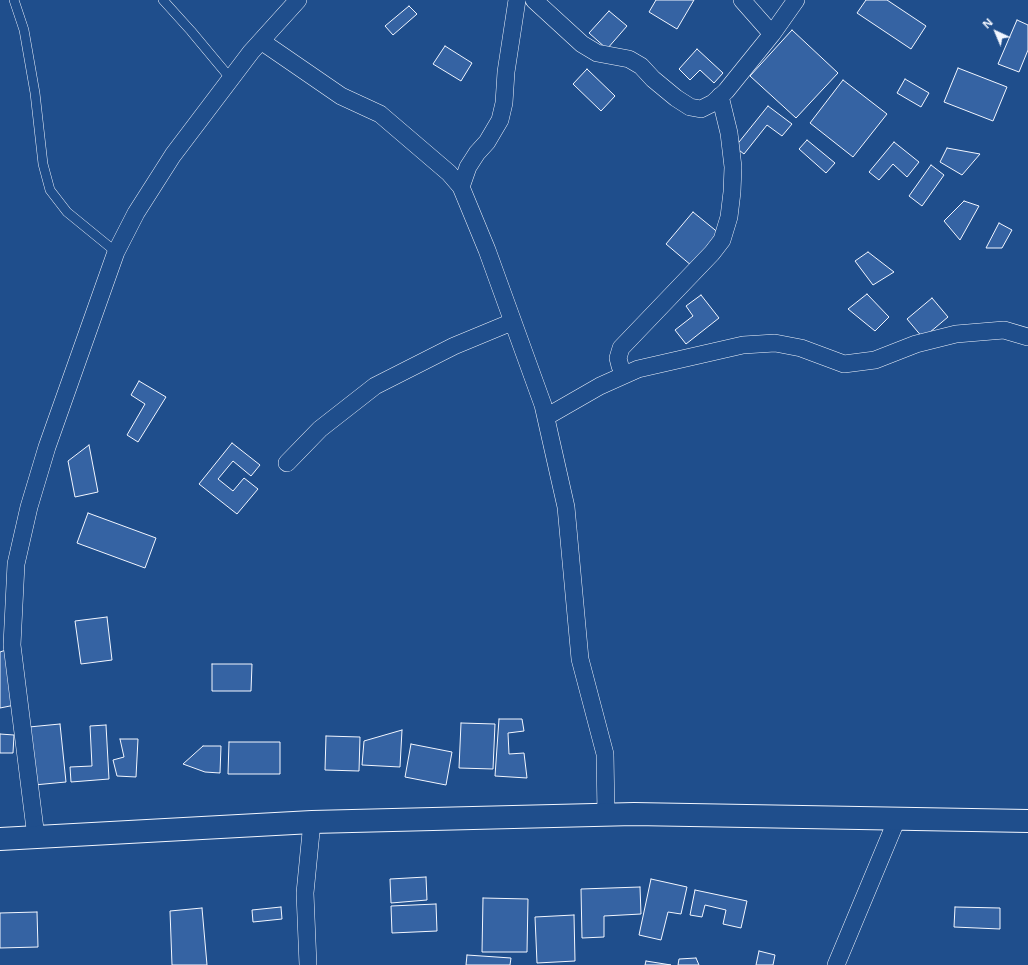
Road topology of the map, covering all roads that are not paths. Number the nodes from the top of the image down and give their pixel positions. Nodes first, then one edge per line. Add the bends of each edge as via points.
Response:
1 (14, 0) edge
2 (163, 0) edge
3 (298, 0) edge
4 (517, 0) edge
5 (534, 0) edge
6 (742, 0) edge
7 (796, 0) edge
8 (772, 34) junction
9 (261, 41) junction
10 (231, 79) junction
11 (720, 96) junction
12 (461, 188) junction
13 (116, 252) junction
14 (512, 322) junction
15 (1028, 337) edge
16 (625, 374) junction
17 (546, 417) junction
18 (287, 463) dead end
19 (606, 814) junction
20 (897, 819) junction
21 (312, 822) junction
22 (1028, 822) edge
23 (36, 837) junction
24 (0, 839) edge
25 (308, 965) edge
26 (836, 965) edge

1 - 13 lane via 24,30 35,93 43,164 50,190 67,212
2 - 10 lane
3 - 9 street
4 - 12 street via 500,120 468,167
5 - 11 street via 582,44 597,53 629,60 641,66 653,79 690,107 701,109
6 - 8 street
7 - 8 street
8 - 11 street
9 - 10 street
9 - 12 street via 341,96 380,114 449,173
10 - 13 street via 173,155 136,213
11 - 16 street via 729,133 732,167 729,217 722,240 621,348 618,358
12 - 14 street via 487,250
13 - 23 street via 47,447 29,507 16,564 12,645
14 - 17 street
14 - 18 street via 454,346 375,386 320,429
15 - 16 street via 1004,330 956,334 916,344 875,360 844,364 801,348 775,343 743,345 638,368
16 - 17 street
17 - 19 street via 566,507 580,659 605,754
19 - 20 main road
19 - 21 main road
20 - 22 main road
20 - 26 street
21 - 23 main road
21 - 25 street via 305,893
23 - 24 main road

